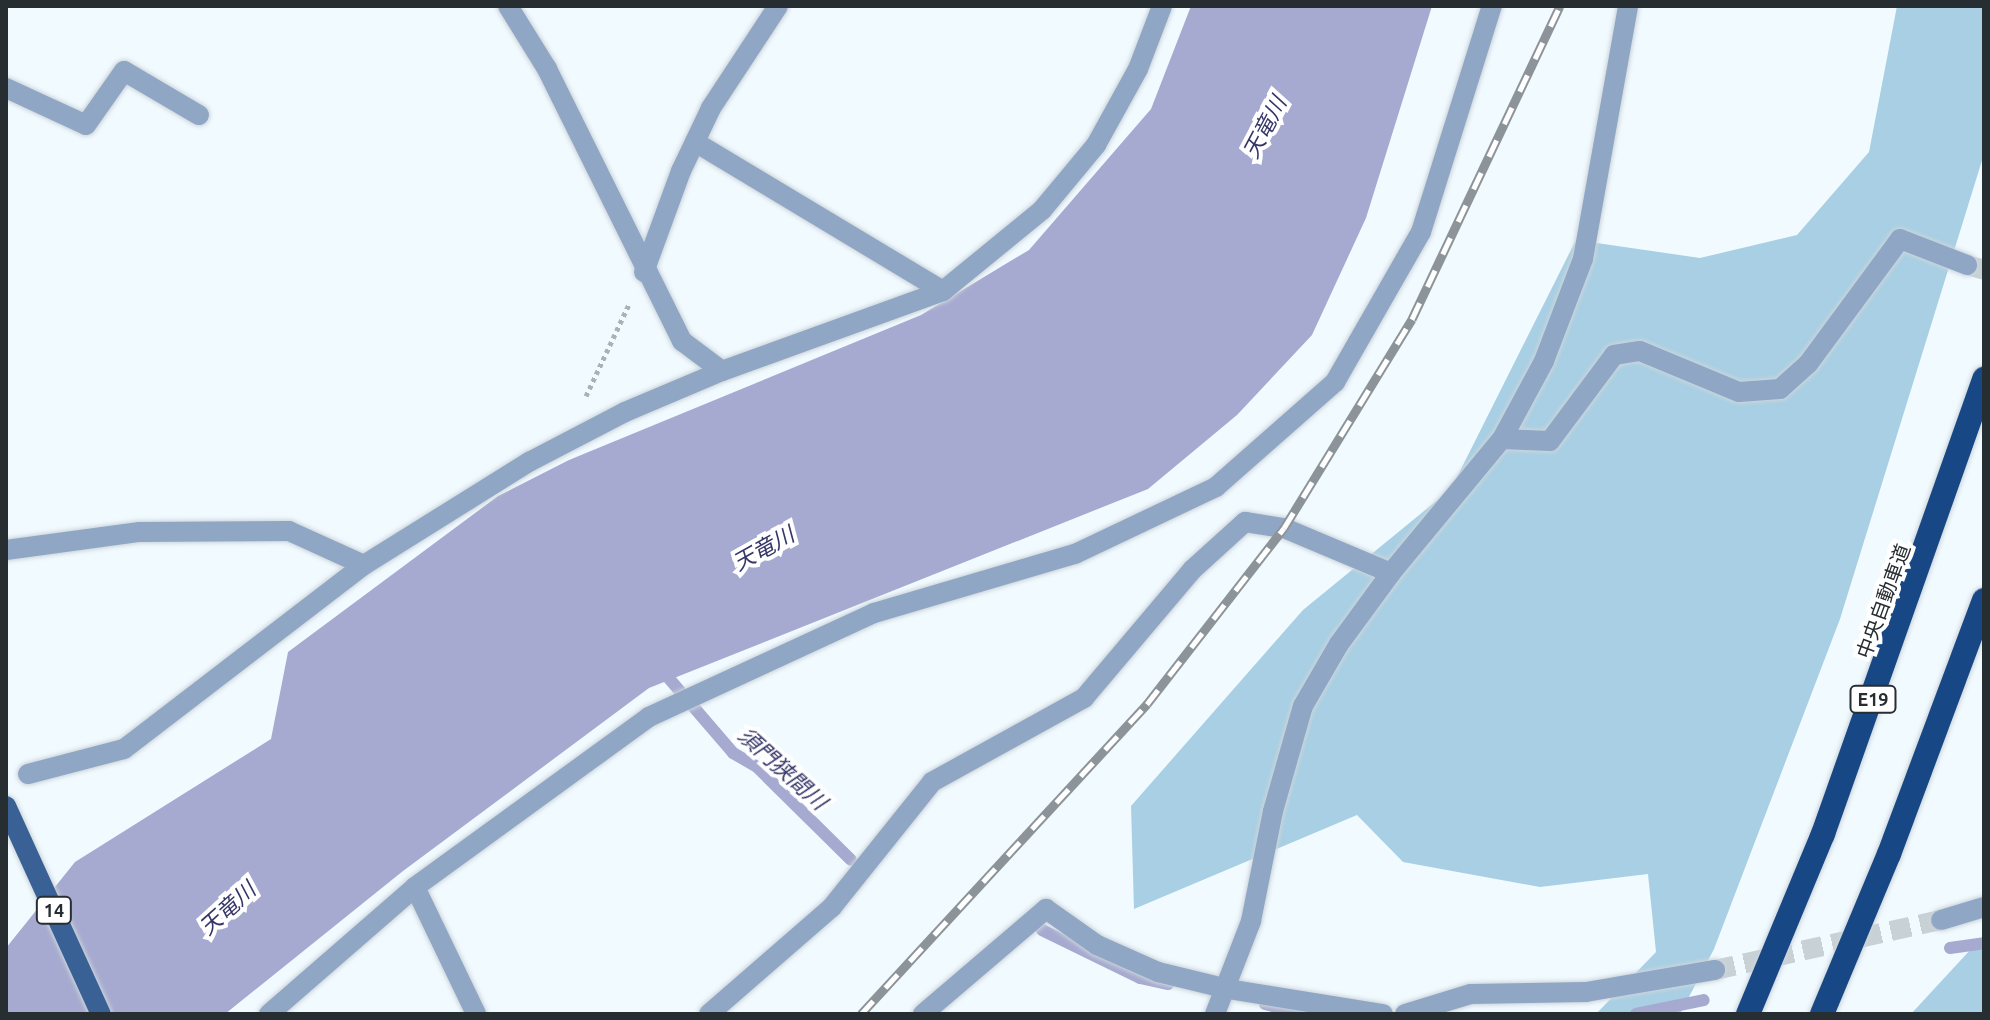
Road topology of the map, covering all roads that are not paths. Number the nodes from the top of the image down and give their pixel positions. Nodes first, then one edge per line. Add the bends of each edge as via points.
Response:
1 (508, 6) edge
2 (778, 6) edge
3 (1162, 6) edge
4 (1492, 6) edge
5 (1628, 6) edge
6 (6, 88) edge
7 (199, 115) dead end
8 (695, 142) junction
9 (1967, 265) tunnel mouth
10 (644, 272) junction
11 (943, 291) junction
12 (722, 371) junction
13 (1984, 379) edge
14 (1502, 439) junction
15 (6, 550) edge
16 (364, 565) junction
17 (1391, 573) junction
18 (1984, 600) edge
19 (28, 774) dead end
20 (6, 806) edge
21 (415, 887) junction
22 (1984, 907) edge
23 (1941, 920) tunnel mouth
24 (1715, 970) tunnel mouth
25 (1228, 989) junction
26 (101, 1014) edge
27 (269, 1014) edge
28 (476, 1014) edge
29 (709, 1014) edge
30 (923, 1014) edge
31 (1215, 1014) edge
32 (1383, 1014) edge
33 (1405, 1014) edge
34 (1748, 1014) edge
35 (1822, 1014) edge

1 - 10 street via 547,69
2 - 8 street
3 - 11 street via 1138,69 1096,145 1042,210
4 - 21 street via 1414,245 1335,382 1216,487 1075,554 874,613 649,717
5 - 14 street via 1583,259 1544,361
6 - 7 street via 86,125 124,71
8 - 10 street
8 - 11 street
9 - 14 street via 1900,239 1808,364 1780,389 1739,392 1640,351 1614,355 1550,441
10 - 12 street via 682,341
11 - 12 street
12 - 16 street via 563,444
13 - 34 highway, 中央自動車道 / E19 via 1829,820
14 - 17 street
15 - 16 street via 140,532 289,531
16 - 19 street via 124,749
17 - 25 street via 1339,644 1303,706 1273,811 1251,921
17 - 29 street via 1284,528 1245,522 1192,570 1084,698 932,782 832,907
18 - 35 highway via 1889,854
20 - 26 main road, 14
21 - 27 street
21 - 28 street
22 - 23 street
24 - 33 street via 1586,992 1471,994
25 - 30 street via 1158,972 1097,945 1046,909
25 - 31 street
25 - 32 street

